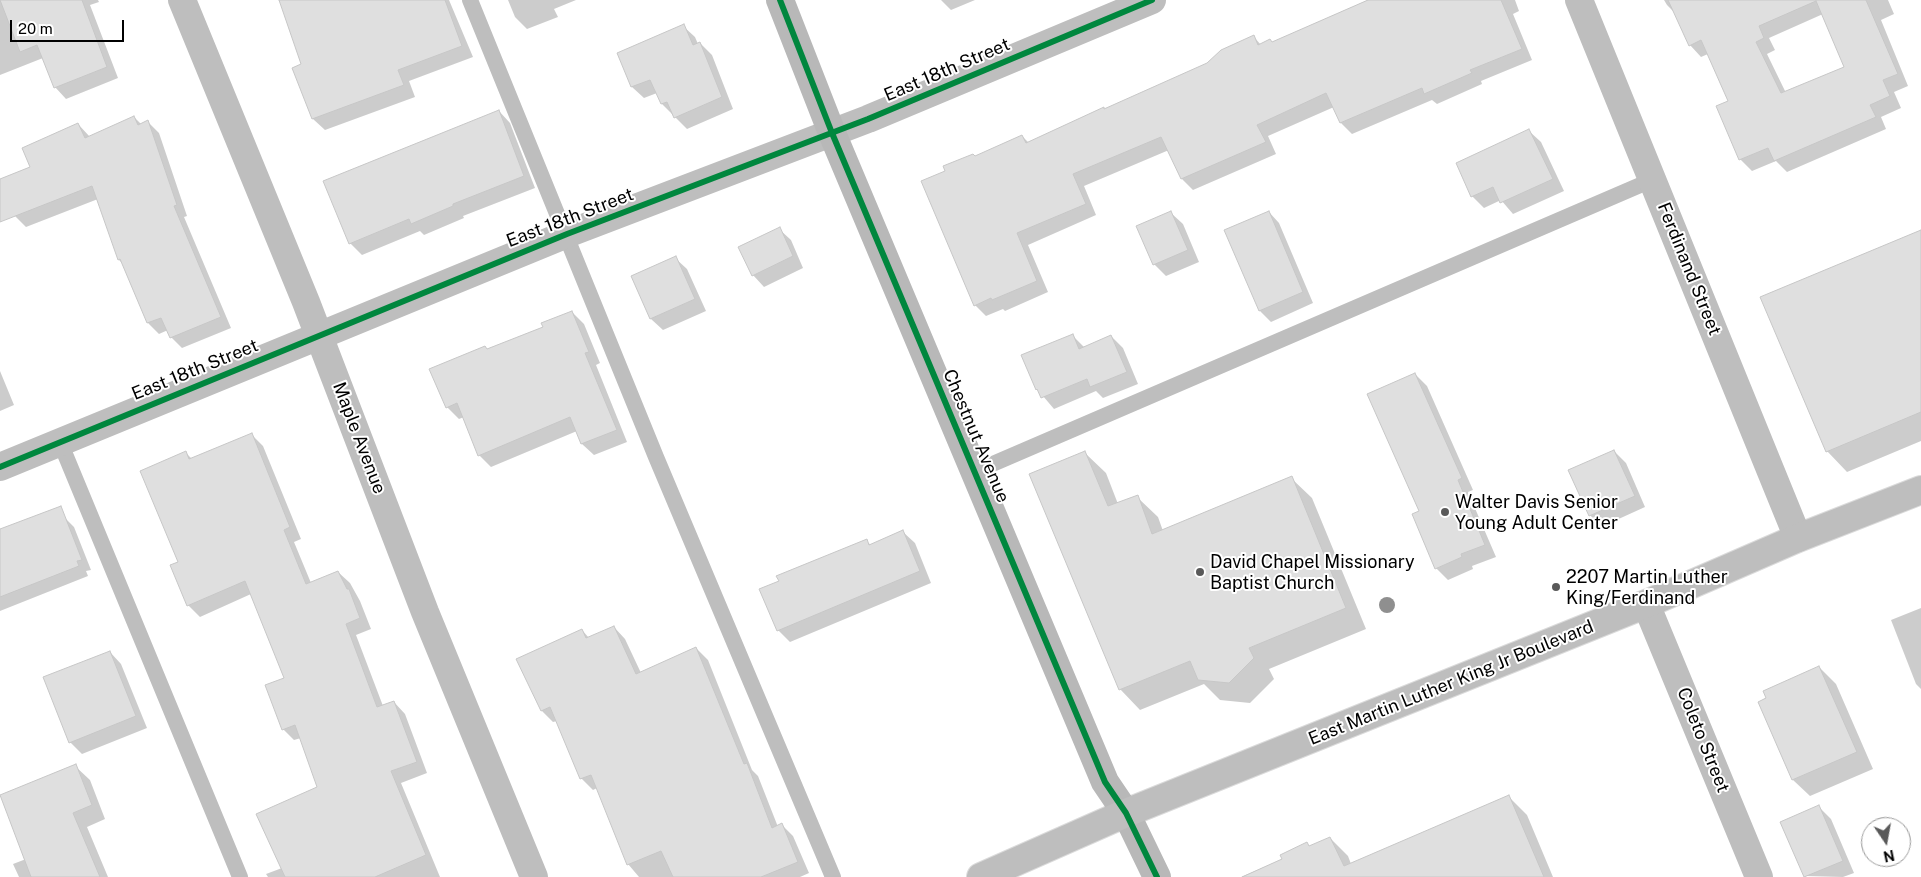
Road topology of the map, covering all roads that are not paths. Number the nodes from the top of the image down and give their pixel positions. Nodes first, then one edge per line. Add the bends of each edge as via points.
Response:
1 (182, 0) edge
2 (470, 0) edge
3 (780, 0) edge
4 (1152, 0) edge
5 (1579, 0) edge
6 (832, 133) junction
7 (1652, 180) junction
8 (566, 234) junction
9 (319, 336) junction
10 (60, 442) junction
11 (0, 467) edge
12 (974, 472) junction
13 (1921, 490) edge
14 (1798, 538) junction
15 (1646, 604) junction
16 (1126, 813) junction
17 (240, 877) edge
18 (534, 877) edge
19 (833, 877) edge
20 (981, 877) edge
21 (1157, 877) edge
22 (1759, 877) edge

1 - 9 street, Maple Avenue
2 - 8 lane
3 - 6 main road, Chestnut Avenue
4 - 6 street, East 18th Street
5 - 7 street, Ferdinand Street
6 - 8 street, East 18th Street
6 - 12 main road, Chestnut Avenue
7 - 12 lane
7 - 14 street, Ferdinand Street
8 - 9 street, East 18th Street
8 - 19 lane
9 - 10 street, East 18th Street
9 - 18 street, Maple Avenue via 425,612
10 - 11 street, East 18th Street
10 - 17 lane
12 - 16 main road, Chestnut Avenue via 1105,782
13 - 14 street, East Martin Luther King Jr Boulevard
14 - 15 street, East Martin Luther King Jr Boulevard
15 - 16 street, East Martin Luther King Jr Boulevard
15 - 22 street, Coleto Street
16 - 20 street, East Martin Luther King Jr Boulevard
16 - 21 main road, Chestnut Avenue

